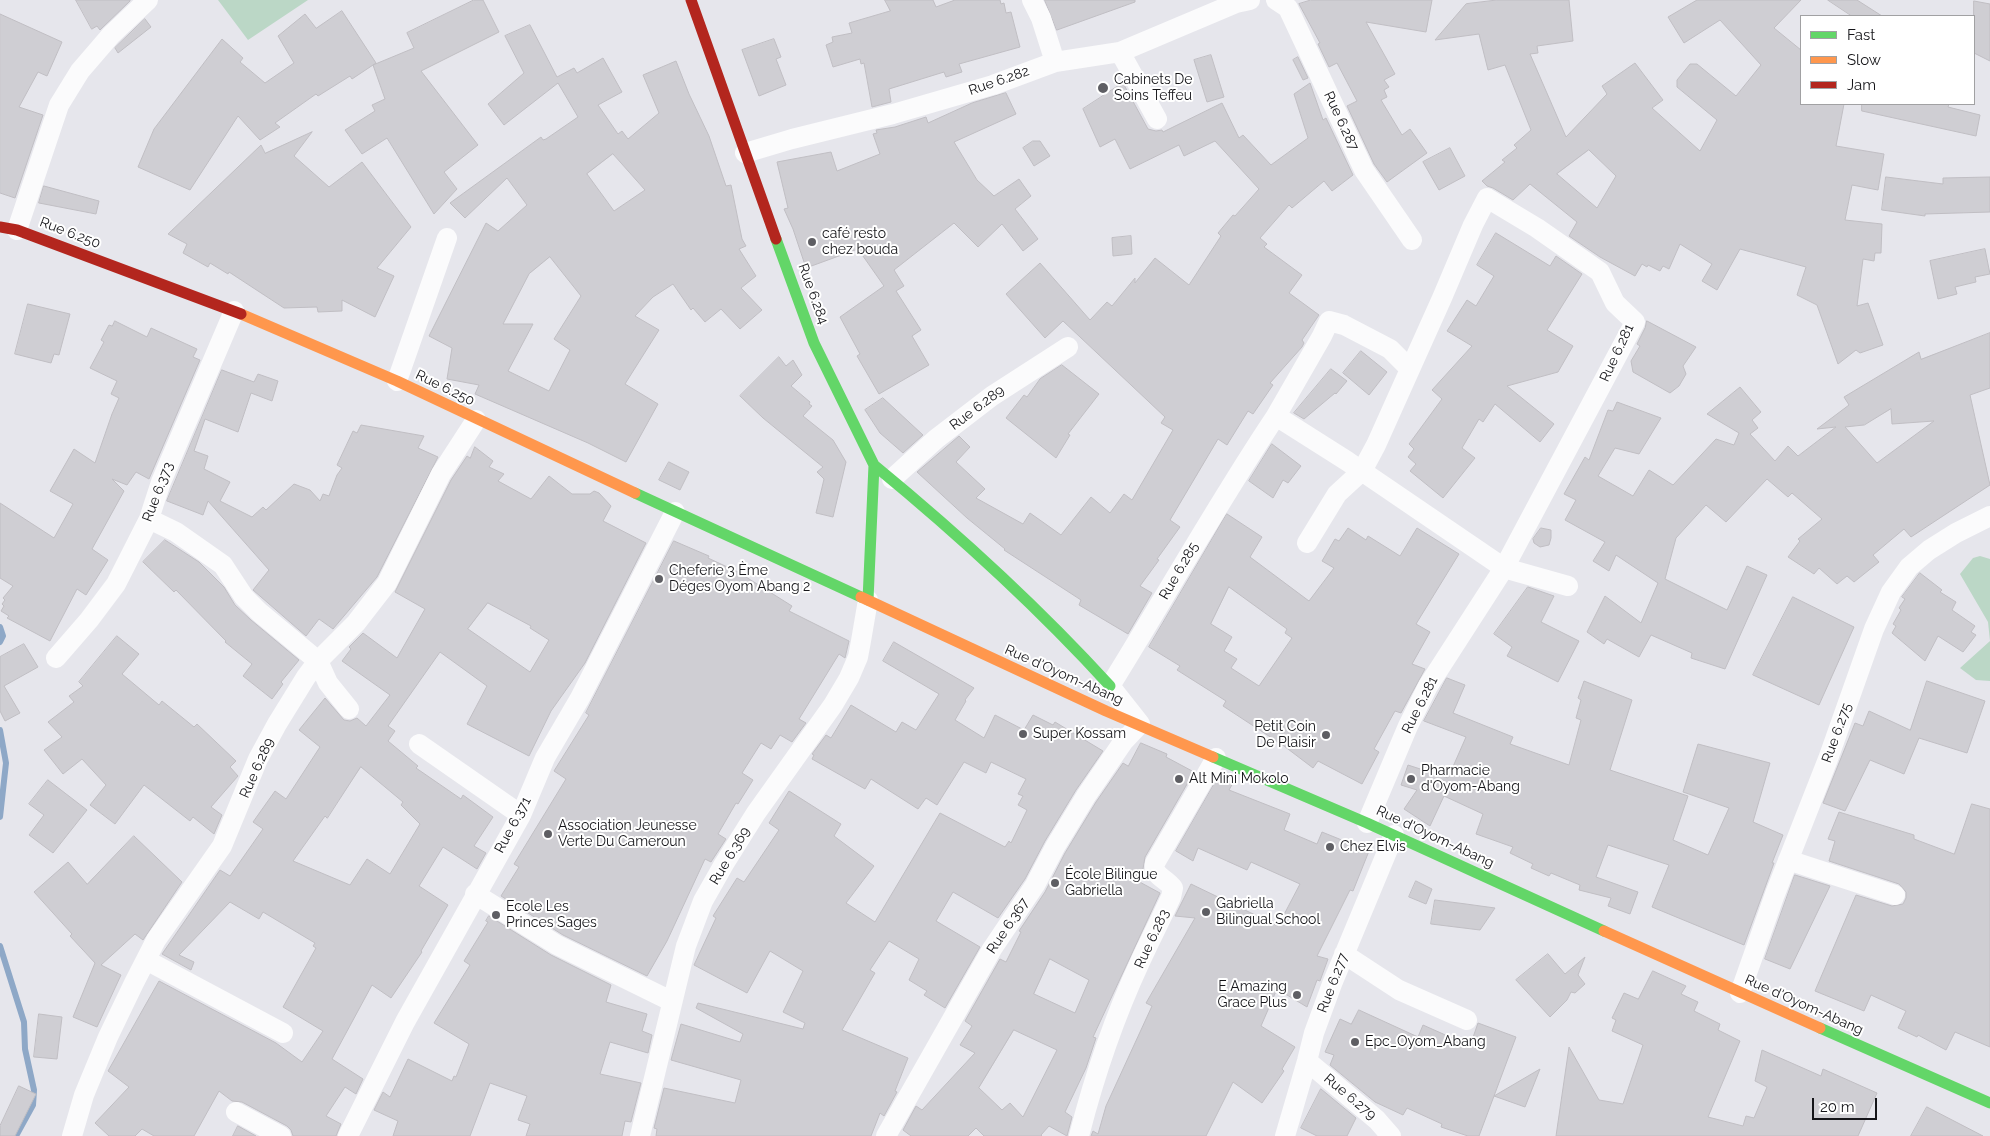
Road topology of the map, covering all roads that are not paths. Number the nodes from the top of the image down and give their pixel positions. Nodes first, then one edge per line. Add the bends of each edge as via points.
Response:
1 (148, 0) edge
2 (691, 0) edge
3 (1032, 0) edge
4 (1276, 0) edge
5 (1240, 1) edge
6 (1120, 52) junction
7 (1055, 62) junction
8 (1158, 119) dead end
9 (744, 153) junction
10 (8, 228) edge
11 (447, 238) dead end
12 (1412, 240) dead end
13 (234, 311) junction
14 (1068, 347) dead end
15 (1410, 369) junction
16 (397, 381) junction
17 (1276, 416) junction
18 (476, 420) junction
19 (874, 465) junction
20 (1362, 471) junction
21 (892, 479) junction
22 (674, 512) junction
23 (1990, 516) edge
24 (149, 518) junction
25 (1307, 543) dead end
26 (1504, 568) junction
27 (1568, 586) dead end
28 (868, 600) junction
29 (56, 658) dead end
30 (318, 661) junction
31 (1110, 686) junction
32 (349, 709) dead end
33 (1140, 724) junction
34 (419, 744) dead end
35 (1216, 758) junction
36 (521, 815) junction
37 (1367, 822) junction
38 (1394, 835) junction
39 (1788, 860) junction
40 (475, 894) junction
41 (1895, 895) dead end
42 (1344, 954) junction
43 (146, 960) junction
44 (1740, 993) junction
45 (671, 1001) junction
46 (1468, 1020) dead end
47 (284, 1033) dead end
48 (1308, 1061) junction
49 (1990, 1103) edge
50 (236, 1112) dead end
51 (72, 1136) edge
52 (281, 1136) edge
53 (348, 1136) edge
54 (640, 1136) edge
55 (886, 1136) edge
56 (1079, 1136) edge
57 (1285, 1136) edge
58 (1391, 1136) edge

1 - 10 street via 110,34 80,71 59,105
2 - 9 main road, Rue 6.284
3 - 7 street
4 - 12 street, Rue 6.287 via 1288,8 1364,170
5 - 6 street, Rue 6.282
6 - 7 street, Rue 6.282
6 - 8 street
7 - 9 street, Rue 6.282 via 993,85
9 - 19 main road, Rue 6.284 via 814,343
10 - 13 main road, Rue 6.250
11 - 16 street
13 - 16 main road, Rue 6.250
13 - 24 street, Rue 6.373 via 161,482
14 - 21 street, Rue 6.289 via 992,396 936,439
15 - 17 street, Rue 6.285 via 1390,349 1344,325 1329,321
15 - 20 street, Rue 6.281 via 1385,428
15 - 26 street, Rue 6.281 via 1486,198 1537,228 1600,272 1615,303 1635,322
16 - 18 main road, Rue 6.250
17 - 20 street
17 - 31 street, Rue 6.285 via 1190,550
18 - 22 main road, Rue 6.250
18 - 30 street, Rue 6.289 via 441,474 387,583 356,623
19 - 21 main road
19 - 28 main road, Rue 6.284
20 - 25 street, Rue 6.281 via 1336,494
20 - 26 street
21 - 31 main road via 962,538 1074,645
22 - 28 main road, Rue 6.250
22 - 36 street, Rue 6.371 via 580,698 545,758
23 - 39 street, Rue 6.275 via 1928,550 1909,567 1890,592
24 - 29 street, Rue 6.373 via 116,584
24 - 30 street via 176,532 223,565 244,597
26 - 27 street
26 - 37 street, Rue 6.281 via 1428,686
28 - 33 main road, Rue d'Oyom-Abang
28 - 45 street, Rue 6.369 via 862,641 849,678 756,812 703,902 686,946
30 - 32 street via 328,683
30 - 43 street, Rue 6.289 via 258,759 222,846 156,940
31 - 33 street
33 - 35 main road, Rue d'Oyom-Abang
33 - 55 street, Rue 6.367 via 1123,742 1086,796 1035,885 992,949
34 - 36 street
35 - 37 main road, Rue d'Oyom-Abang
35 - 56 street, Rue 6.283 via 1155,863 1156,875 1168,881 1172,897 1139,964 1108,1043
36 - 40 street, Rue 6.371
37 - 38 main road, Rue d'Oyom-Abang
38 - 42 street, Rue 6.277
38 - 44 main road, Rue d'Oyom-Abang
39 - 41 street
39 - 44 street, Rue 6.275
40 - 45 street via 557,945
40 - 53 street, Rue 6.371 via 405,1022
42 - 46 street via 1399,990
42 - 48 street, Rue 6.277 via 1314,1033
43 - 47 street
43 - 51 street, Rue 6.289 via 84,1095
44 - 49 main road, Rue d'Oyom-Abang
45 - 54 street, Rue 6.369
48 - 57 street, Rue 6.277
48 - 58 street, Rue 6.279
50 - 52 street

